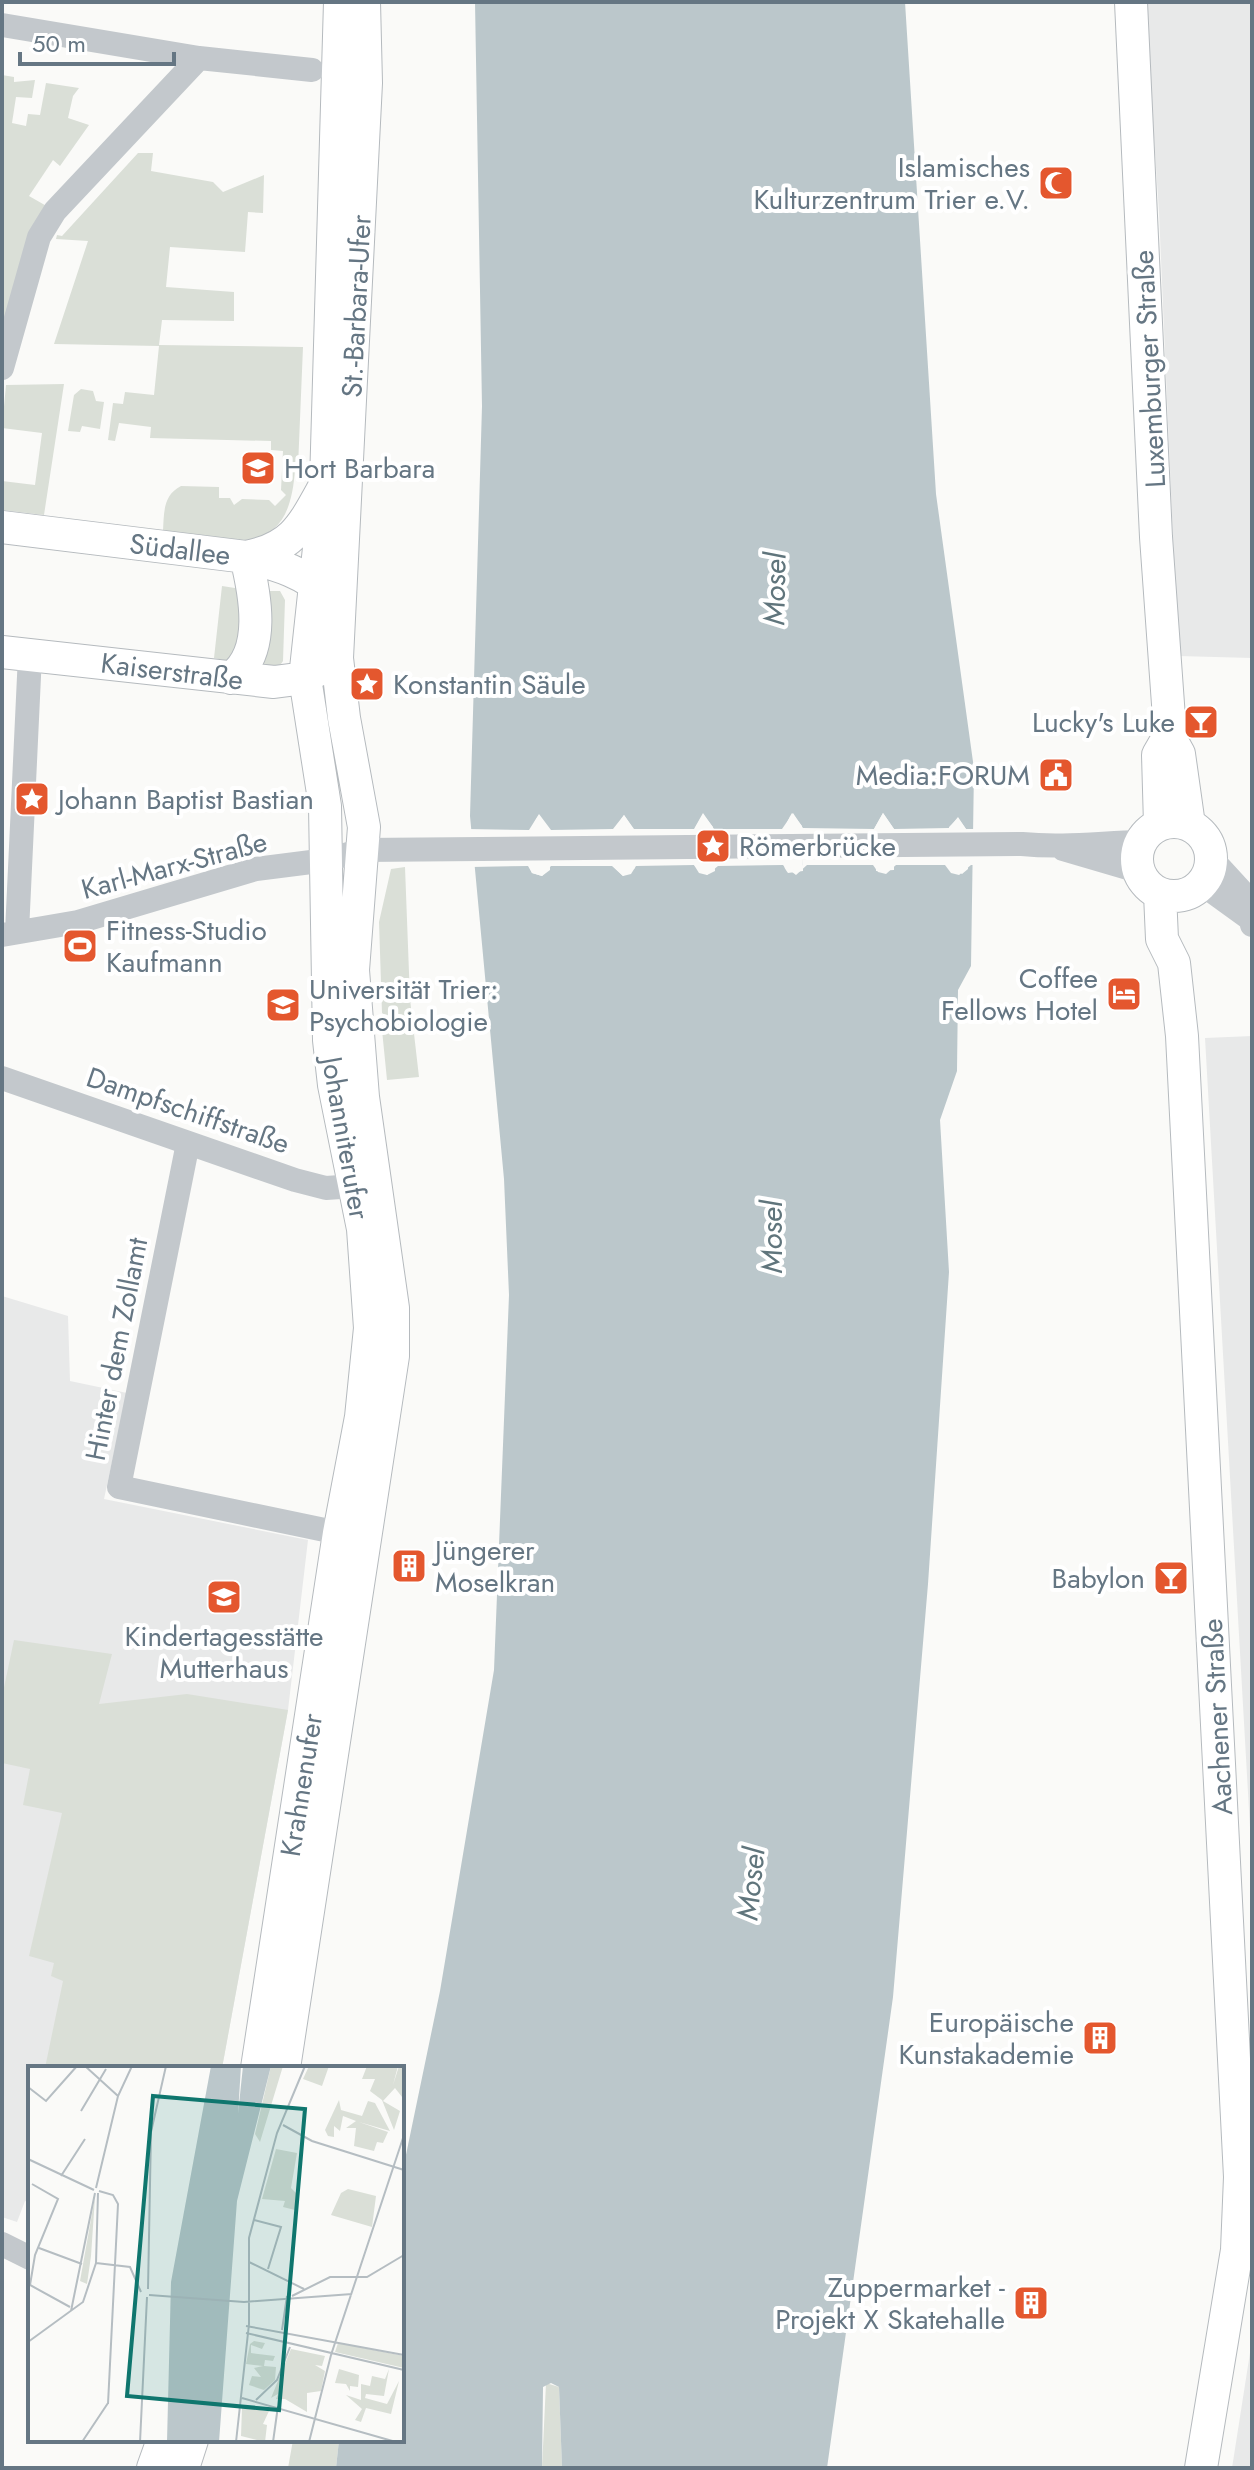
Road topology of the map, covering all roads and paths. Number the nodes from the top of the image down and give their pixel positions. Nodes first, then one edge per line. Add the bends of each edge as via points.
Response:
1 (11, 2) edge
2 (340, 2) edge
3 (364, 2) edge
4 (1131, 2) edge
5 (5, 26) edge
6 (199, 58) junction
7 (312, 70) dead end
8 (2, 368) edge
9 (326, 483) junction
10 (2, 527) edge
11 (246, 557) junction
12 (317, 583) junction
13 (341, 611) junction
14 (16, 653) edge
15 (337, 658) junction
16 (231, 678) junction
17 (305, 678) junction
18 (1157, 840) junction
19 (362, 850) junction
20 (327, 860) junction
21 (1190, 883) junction
22 (1250, 922) edge
23 (10, 934) edge
24 (2, 1078) edge
25 (188, 1143) junction
26 (364, 1174) junction
27 (358, 1504) junction
28 (339, 1533) junction
29 (359, 1587) junction
30 (257, 2066) edge
31 (284, 2066) edge
32 (2, 2244) edge
33 (28, 2257) edge
34 (162, 2442) edge
35 (191, 2442) edge
36 (153, 2468) edge
37 (183, 2468) edge
38 (1201, 2468) edge

1 - 5 street
2 - 9 main road, St.-Barbara-Ufer
3 - 13 main road, St.-Barbara-Ufer via 366,83
4 - 18 main road, Luxemburger Straße via 1169,736 1179,754
5 - 6 street
6 - 7 street
6 - 8 street via 55,211 39,237
9 - 11 main road via 294,536 269,552
9 - 12 main road, St.-Barbara-Ufer
10 - 11 main road, Südallee
11 - 12 main road, Südallee
11 - 16 main road via 254,598 253,646 248,662
12 - 13 main road, Südallee
12 - 17 main road, Johanniterufer
13 - 15 main road, Johanniterufer
14 - 16 main road, Kaiserstraße
14 - 23 street
15 - 17 main road, Kaiserstraße
15 - 19 main road, Johanniterufer via 364,827
16 - 17 main road, Kaiserstraße
17 - 20 main road, Johanniterufer via 324,790
18 - 19 street via 1061,848 1022,844
18 - 21 main road via 1147,885
18 - 21 main road via 1205,838
19 - 20 street, Karl-Marx-Straße
19 - 26 main road, Johanniterufer via 353,970
20 - 23 street, Karl-Marx-Straße via 256,869 78,922
20 - 26 main road, Johanniterufer via 334,1085
21 - 22 street via 1245,895
21 - 38 main road, Aachener Straße via 1162,939 1174,963 1200,1339 1240,2177 1237,2250
24 - 25 street, Dampfschiffstraße
25 - 26 street, Dampfschiffstraße via 326,1188
25 - 28 street, Hinter dem Zollamt via 119,1487
26 - 27 main road, Johanniterufer via 393,1308 393,1356
27 - 28 main road, Krahnenufer
27 - 29 main road, Krahnenufer
28 - 29 main road via 354,1550
28 - 30 main road, Krahnenufer
29 - 31 main road, Krahnenufer
32 - 33 street
34 - 36 main road
35 - 37 main road

